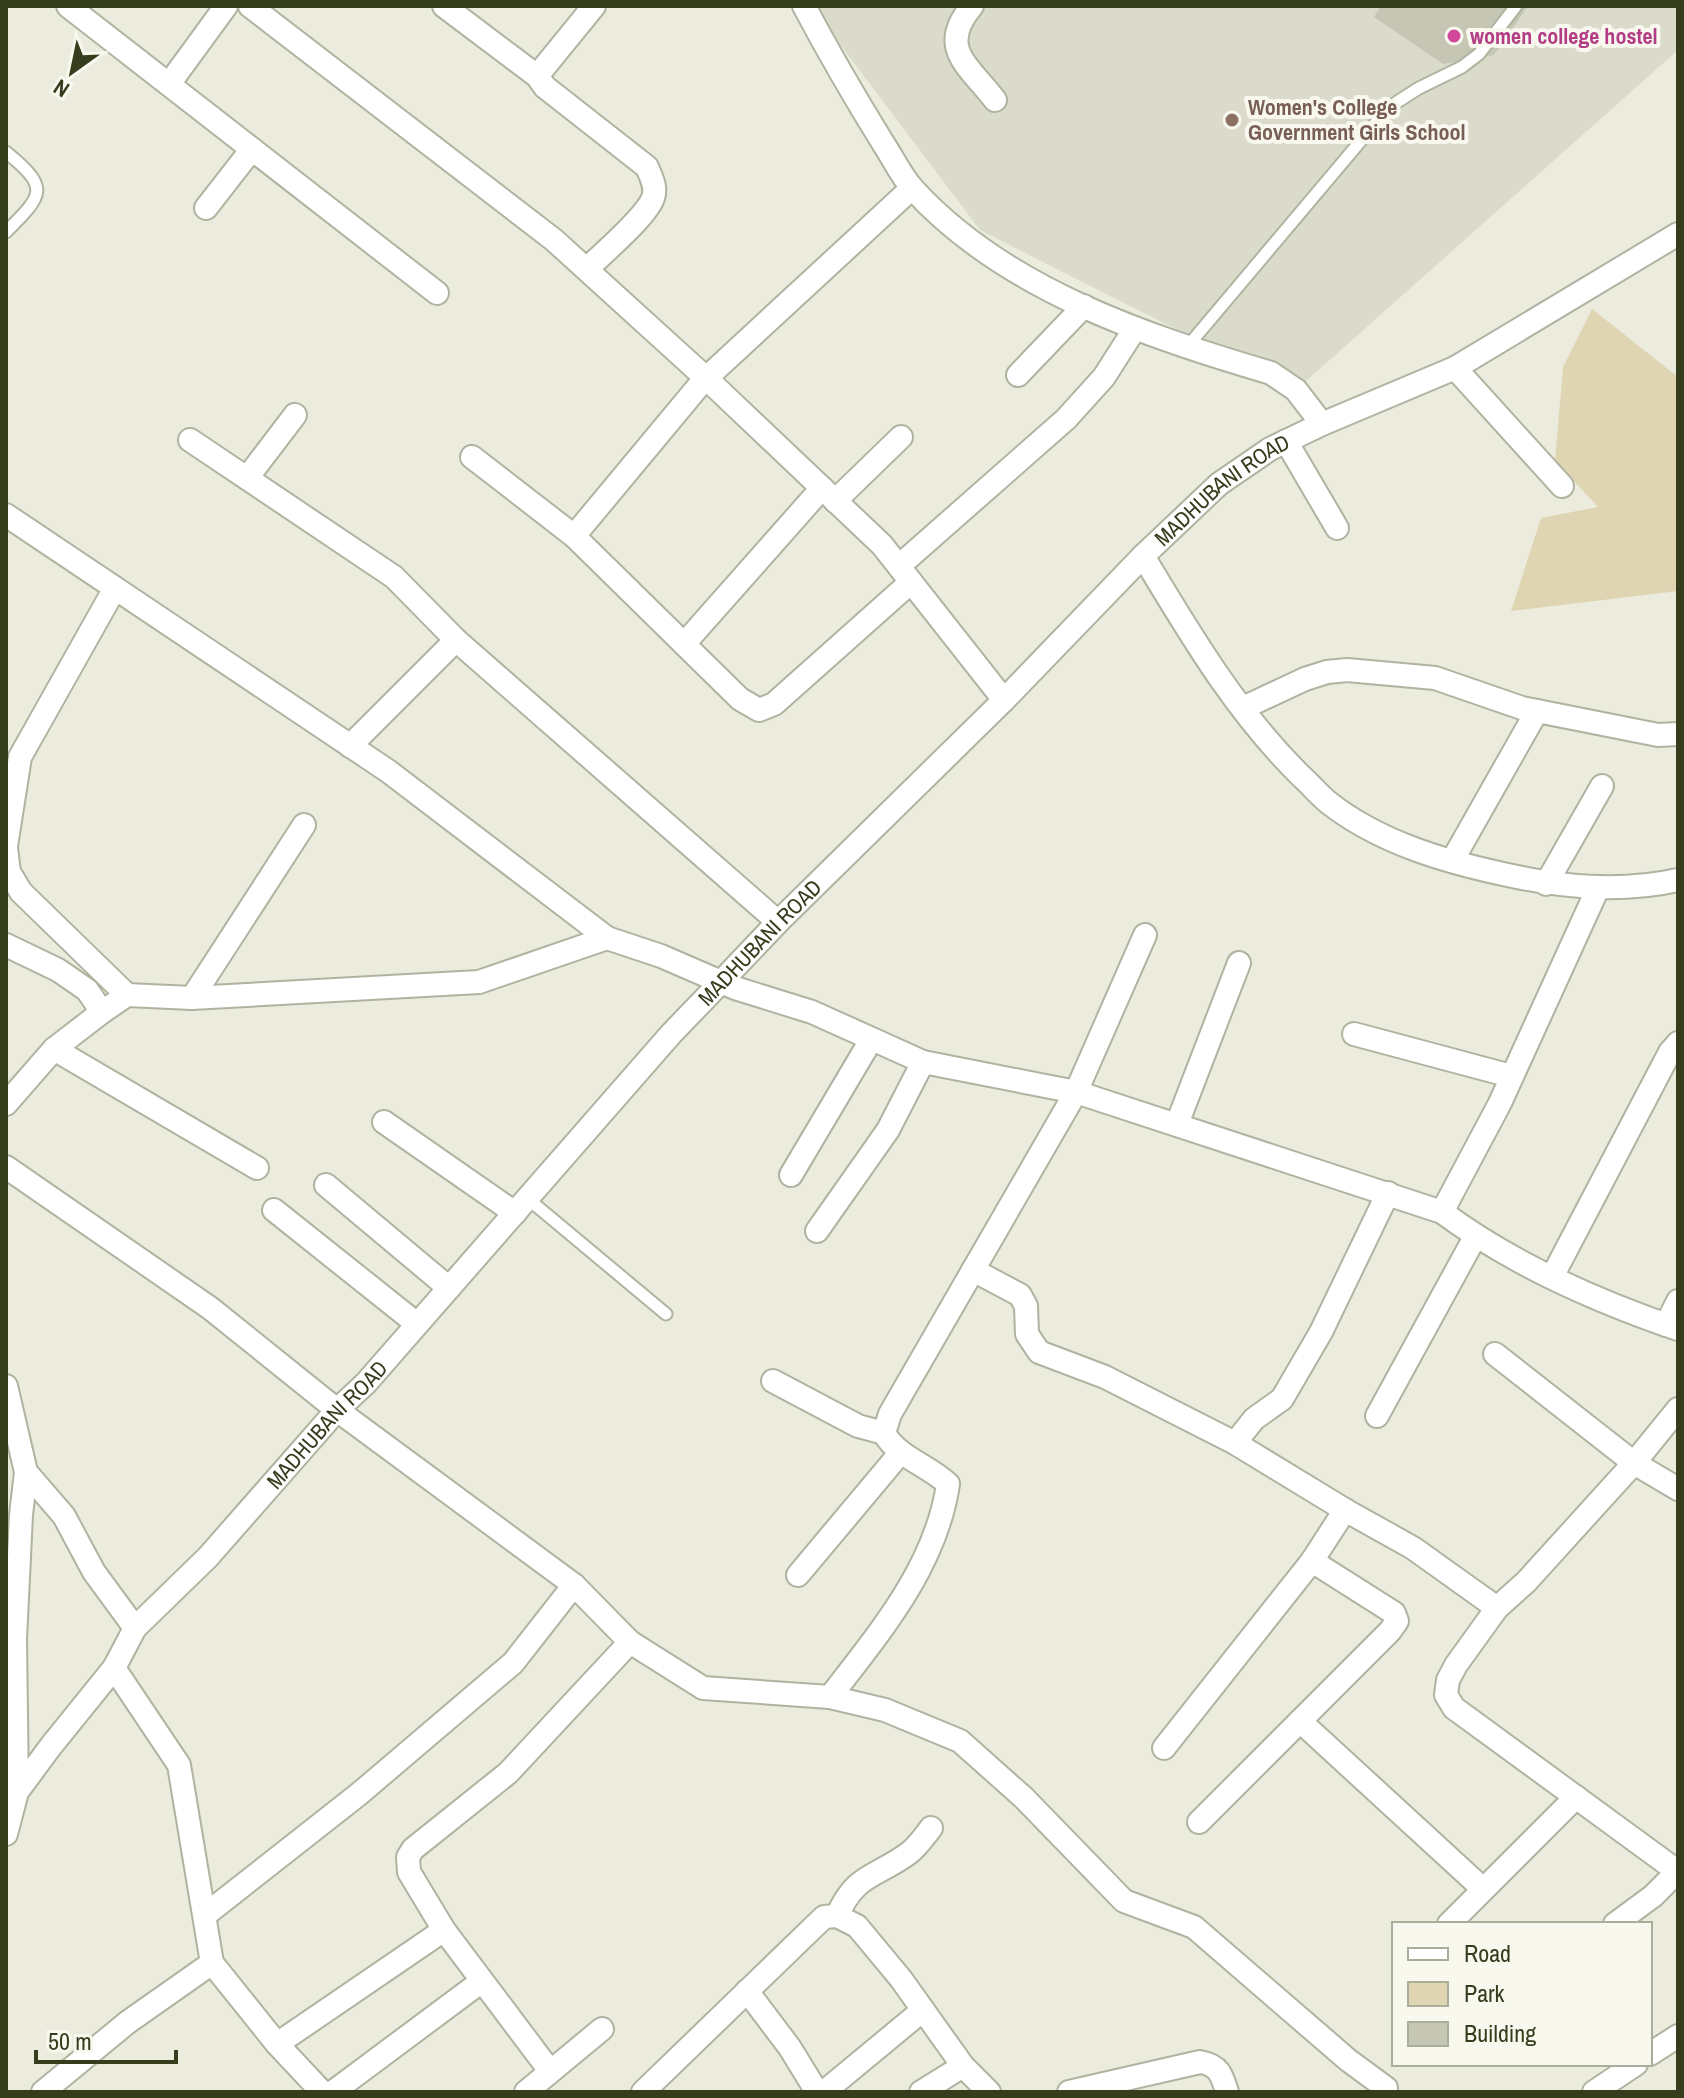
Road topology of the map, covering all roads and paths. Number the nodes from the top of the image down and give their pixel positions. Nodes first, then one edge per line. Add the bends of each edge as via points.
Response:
1 (68, 6) edge
2 (226, 6) edge
3 (250, 6) edge
4 (445, 6) edge
5 (594, 6) edge
6 (804, 6) edge
7 (972, 6) edge
8 (1516, 6) edge
9 (537, 76) junction
10 (169, 84) junction
11 (995, 100) dead end
12 (252, 149) junction
13 (6, 152) edge
14 (912, 188) junction
15 (206, 208) dead end
16 (6, 232) edge
17 (1678, 234) edge
18 (587, 269) junction
19 (437, 293) dead end
20 (1084, 306) junction
21 (1134, 330) junction
22 (1186, 348) junction
23 (1455, 368) junction
24 (1018, 375) dead end
25 (707, 379) junction
26 (295, 415) dead end
27 (1322, 424) junction
28 (901, 437) dead end
29 (190, 440) dead end
30 (1286, 441) junction
31 (472, 457) dead end
32 (247, 478) junction
33 (1562, 486) dead end
34 (829, 494) junction
35 (6, 515) edge
36 (1337, 528) dead end
37 (574, 536) junction
38 (1143, 556) junction
39 (905, 574) junction
40 (115, 588) junction
41 (456, 640) junction
42 (684, 644) junction
43 (1004, 700) junction
44 (1243, 708) junction
45 (1537, 711) junction
46 (1678, 734) edge
47 (350, 746) junction
48 (1602, 786) dead end
49 (304, 825) dead end
50 (6, 847) edge
51 (1452, 861) junction
52 (1678, 880) edge
53 (1546, 884) junction
54 (1598, 888) junction
55 (778, 922) junction
56 (1145, 935) dead end
57 (607, 938) junction
58 (6, 945) edge
59 (1239, 963) dead end
60 (721, 982) junction
61 (127, 995) junction
62 (192, 998) junction
63 (102, 1012) junction
64 (1354, 1034) dead end
65 (871, 1040) junction
66 (1678, 1043) edge
67 (54, 1049) junction
68 (923, 1062) junction
69 (1511, 1076) junction
70 (1076, 1092) junction
71 (6, 1104) edge
72 (384, 1122) dead end
73 (1177, 1124) junction
74 (6, 1167) edge
75 (257, 1168) dead end
76 (791, 1175) dead end
77 (326, 1185) dead end
78 (1388, 1193) junction
79 (521, 1205) junction
80 (274, 1210) dead end
81 (1442, 1212) junction
82 (817, 1231) dead end
83 (1475, 1237) junction
84 (973, 1270) junction
85 (1552, 1277) junction
86 (449, 1288) junction
87 (1678, 1301) edge
88 (666, 1314) dead end
89 (417, 1324) junction
90 (1672, 1327) edge
91 (1495, 1354) dead end
92 (773, 1381) dead end
93 (6, 1386) edge
94 (1678, 1409) edge
95 (337, 1410) junction
96 (1377, 1416) dead end
97 (884, 1433) junction
98 (1235, 1443) junction
99 (901, 1452) junction
100 (1634, 1463) junction
101 (26, 1472) junction
102 (1678, 1489) edge
103 (1345, 1510) junction
104 (1312, 1561) junction
105 (798, 1575) dead end
106 (574, 1585) junction
107 (1497, 1608) junction
108 (135, 1628) junction
109 (630, 1642) junction
110 (114, 1668) junction
111 (830, 1697) junction
112 (1300, 1721) junction
113 (1164, 1748) dead end
114 (17, 1792) junction
115 (1576, 1797) junction
116 (1199, 1822) dead end
117 (931, 1828) dead end
118 (6, 1834) edge
119 (1678, 1871) edge
120 (1483, 1889) junction
121 (205, 1915) junction
122 (837, 1916) junction
123 (1451, 1922) edge
124 (1618, 1922) edge
125 (444, 1930) junction
126 (212, 1963) junction
127 (482, 1981) junction
128 (747, 1991) junction
129 (923, 2010) junction
130 (602, 2029) dead end
131 (1678, 2036) edge
132 (277, 2044) junction
133 (1652, 2053) edge
134 (963, 2066) junction
135 (1633, 2066) edge
136 (550, 2071) junction
137 (43, 2092) edge
138 (322, 2092) edge
139 (333, 2092) edge
140 (526, 2092) edge
141 (643, 2092) edge
142 (817, 2092) edge
143 (824, 2092) edge
144 (921, 2092) edge
145 (989, 2092) edge
146 (1069, 2092) edge
147 (1227, 2092) edge
148 (1386, 2092) edge
149 (1594, 2092) edge

1 - 10 street
2 - 10 street
3 - 18 street
4 - 9 street
5 - 9 street
6 - 14 street
7 - 11 street via 959,22 957,52
8 - 22 lane via 1479,54 1397,102 1380,118
9 - 18 street via 647,167 654,183 653,198 641,215
10 - 12 street
12 - 15 street
12 - 19 street
13 - 16 lane via 37,182 29,208
14 - 20 street via 1002,262
14 - 25 street
17 - 23 street, MADHUBANI ROAD
18 - 25 street
20 - 21 street
20 - 24 street
21 - 22 street
21 - 39 street via 1104,377 1066,419
22 - 27 street via 1286,380
23 - 27 street, MADHUBANI ROAD
23 - 33 street
25 - 34 street
25 - 37 street
26 - 32 street
27 - 30 street, MADHUBANI ROAD
28 - 34 street
29 - 32 street
30 - 36 street
30 - 38 street, MADHUBANI ROAD via 1219,484
31 - 37 street
32 - 41 street via 394,577
34 - 39 street
34 - 42 street
35 - 40 street
37 - 42 street
38 - 43 street, MADHUBANI ROAD
38 - 44 street via 1202,653
39 - 42 street via 766,709 750,707
39 - 43 street
40 - 47 street
40 - 50 street via 20,757
41 - 47 street
41 - 55 street
43 - 55 street, MADHUBANI ROAD
44 - 45 street via 1305,679 1347,670 1435,678
44 - 51 street via 1275,750 1330,804 1396,843
45 - 46 street via 1658,735
45 - 51 street
47 - 57 street
48 - 53 street
49 - 62 street
50 - 61 street via 9,872 21,892
51 - 53 street
52 - 54 street
53 - 54 street
54 - 69 street
55 - 60 street, MADHUBANI ROAD
56 - 70 street
57 - 60 street
57 - 62 street via 479,982
58 - 63 street via 87,990
59 - 73 street
60 - 65 street via 812,1012
60 - 79 street, MADHUBANI ROAD
61 - 62 street
61 - 63 street
63 - 67 street
64 - 69 street
65 - 68 street
65 - 76 street
66 - 85 street
67 - 71 street
67 - 75 street
68 - 70 street
68 - 82 street via 888,1130
69 - 81 street
70 - 73 street
70 - 84 street
72 - 79 street
73 - 78 street
74 - 95 street via 210,1308
77 - 86 street
78 - 81 street
78 - 98 street via 1321,1332 1282,1399 1254,1419
79 - 86 street, MADHUBANI ROAD
79 - 88 lane
80 - 89 street
81 - 83 street
83 - 85 street
83 - 96 street
84 - 97 street
84 - 98 street via 1020,1295 1027,1334 1039,1352 1105,1377
85 - 90 street
86 - 89 street, MADHUBANI ROAD
87 - 90 street
89 - 95 street, MADHUBANI ROAD
91 - 100 street
92 - 97 street via 858,1426
93 - 101 street
94 - 100 street
95 - 106 street
95 - 108 street, MADHUBANI ROAD via 208,1557
97 - 99 street
98 - 103 street
99 - 105 street
99 - 111 street via 948,1484 944,1509 898,1608
100 - 102 street
100 - 107 street
101 - 108 street via 64,1516 94,1572
101 - 114 street via 15,1639
103 - 104 street
103 - 107 street via 1413,1548
104 - 112 street via 1394,1613 1397,1621
104 - 113 street
106 - 109 street
106 - 121 street via 513,1663
107 - 115 street via 1456,1665 1446,1695 1454,1708
108 - 110 street, MADHUBANI ROAD
109 - 111 street via 703,1688
109 - 125 street via 508,1773 413,1849 409,1872
110 - 114 street, MADHUBANI ROAD
110 - 121 street via 179,1765
111 - 148 street via 885,1710 960,1741 1124,1901 1194,1927
112 - 116 street
112 - 120 street
114 - 118 street, MADHUBANI ROAD
115 - 119 street
115 - 120 street
117 - 122 street via 911,1852 857,1884
119 - 124 street
120 - 123 street
121 - 126 street
122 - 128 street via 824,1917
122 - 129 street via 857,1926
125 - 127 street
125 - 132 street
126 - 132 street
126 - 137 street via 128,2022
127 - 136 street
127 - 139 street
128 - 141 street
128 - 142 street
129 - 134 street
129 - 143 street
130 - 136 street
131 - 133 street
132 - 138 street
134 - 144 street
134 - 145 street
135 - 149 street
136 - 140 street
146 - 147 street via 1200,2062 1221,2071

